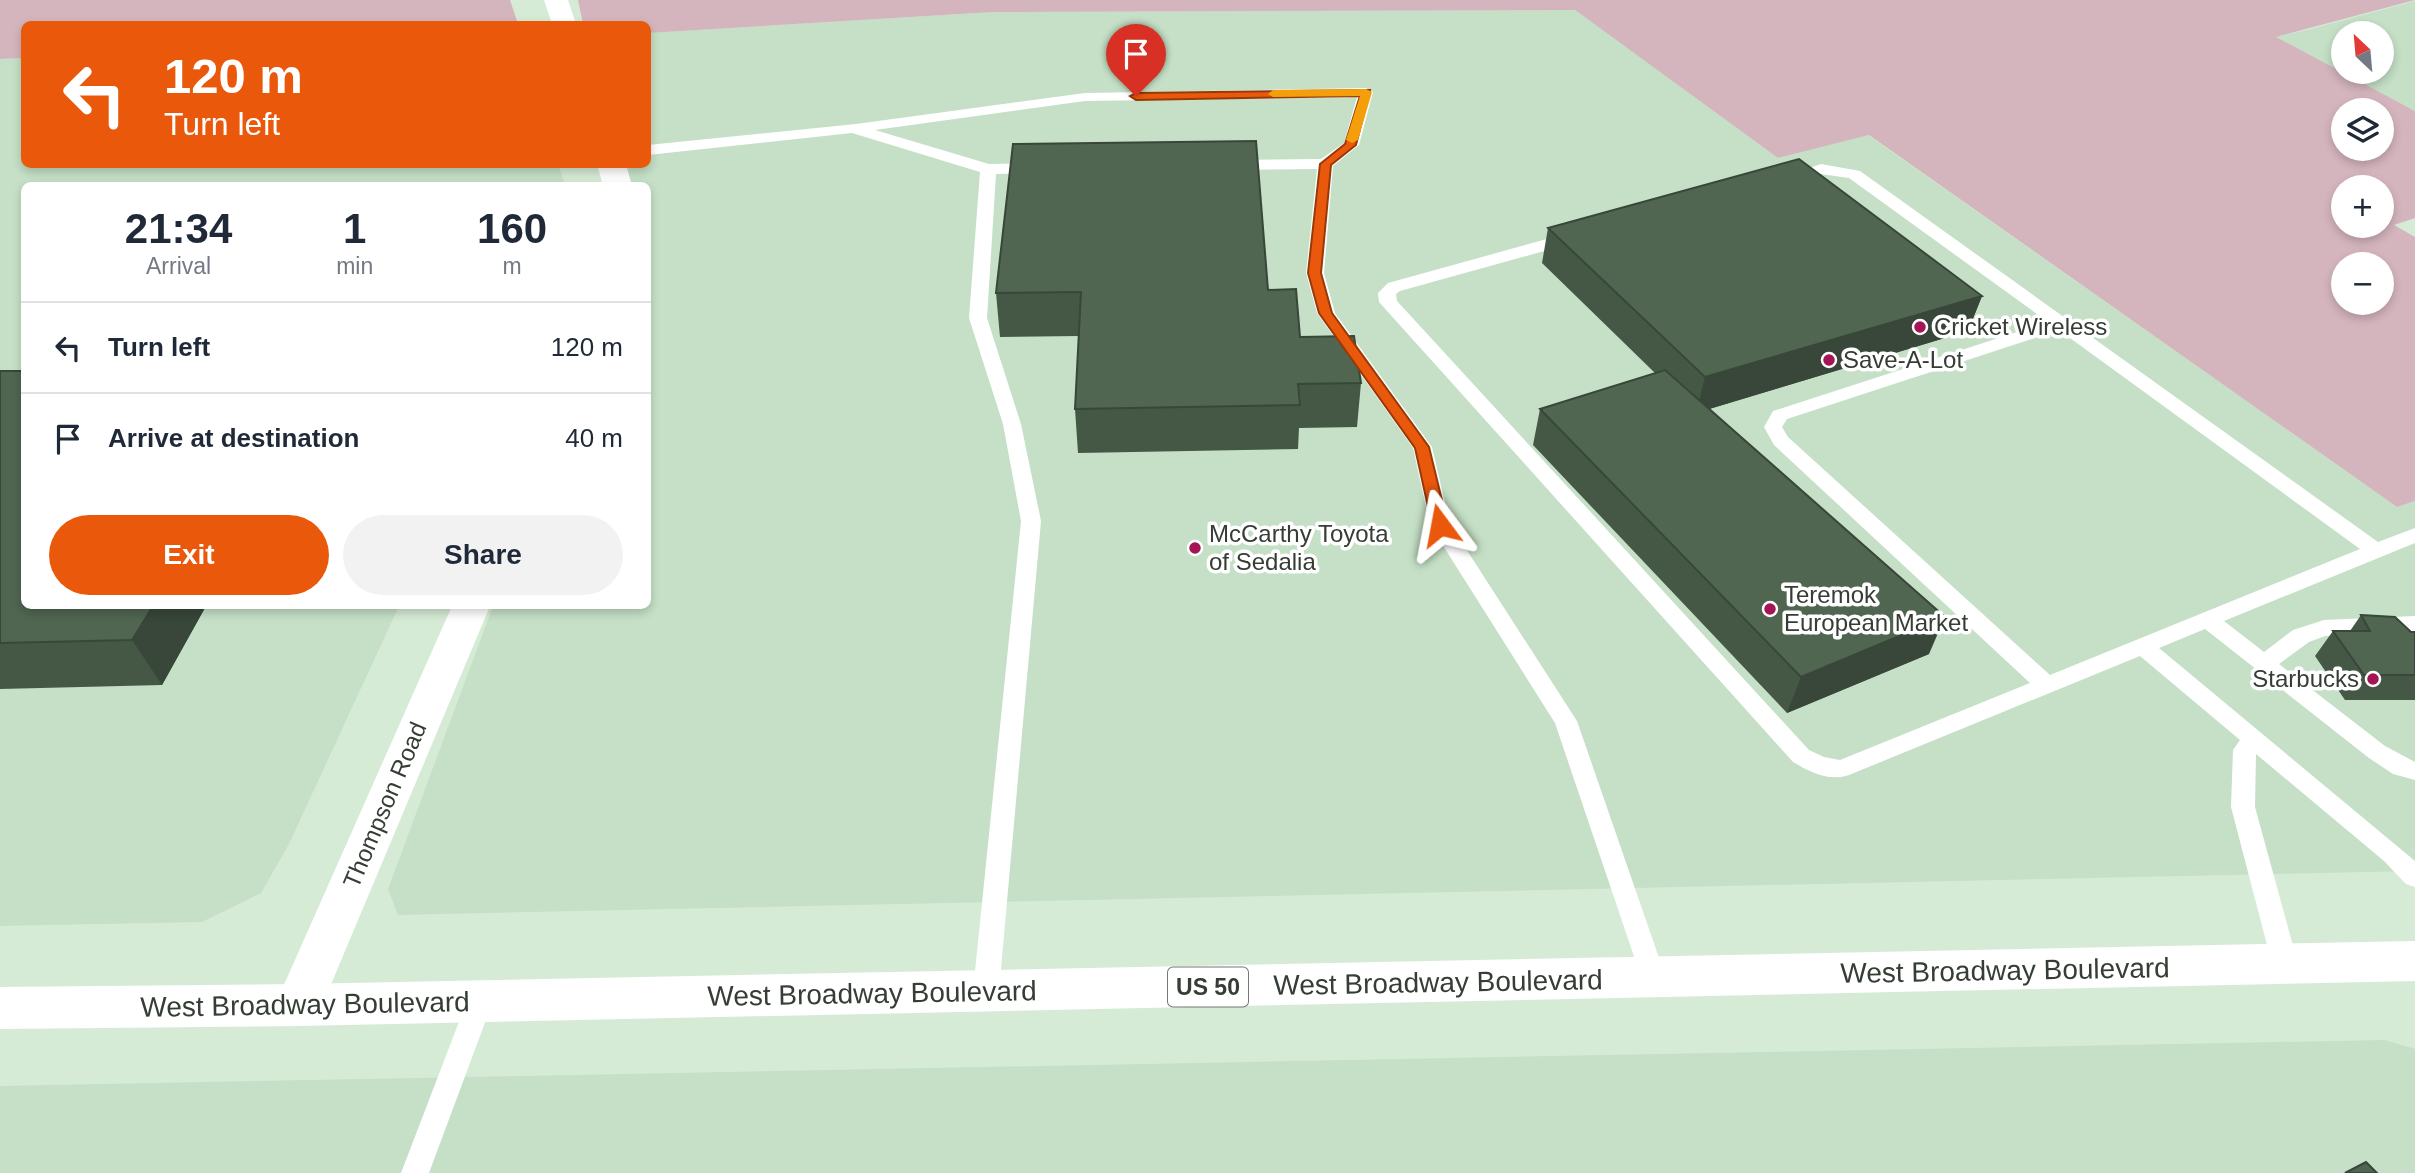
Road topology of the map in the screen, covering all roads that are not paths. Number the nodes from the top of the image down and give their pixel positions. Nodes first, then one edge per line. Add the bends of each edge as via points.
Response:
1 (556, 0) edge
2 (563, 21) edge
3 (853, 128) junction
4 (651, 150) edge
5 (1325, 164) junction
6 (1217, 165) edge
7 (1055, 168) edge
8 (988, 169) junction
9 (1767, 184) edge
10 (1594, 232) edge
11 (2061, 324) junction
12 (2415, 535) edge
13 (2376, 551) junction
14 (470, 609) edge
15 (2206, 620) junction
16 (2415, 624) edge
17 (2142, 646) junction
18 (2263, 664) junction
19 (2047, 685) junction
20 (2256, 740) junction
21 (2415, 771) edge
22 (2415, 877) edge
23 (2415, 961) edge
24 (2285, 964) junction
25 (1653, 978) junction
26 (986, 991) junction
27 (480, 1001) junction
28 (299, 1005) junction
29 (0, 1008) edge
30 (415, 1173) edge

1 - 2 main road
3 - 4 lane
3 - 5 lane via 1085,97 1366,92 1350,145
3 - 8 lane
5 - 6 lane
5 - 25 lane via 1315,273 1326,313 1422,447 1440,525 1566,722
7 - 8 lane
8 - 26 lane via 978,318 1012,424 1031,521
9 - 11 lane via 1821,169 1854,174
10 - 19 lane via 1394,287 1387,293 1388,302 1801,756 1820,766 1841,769
11 - 13 lane
11 - 19 lane via 1780,415 1773,427 1781,441
12 - 13 lane
13 - 15 lane
14 - 28 main road, Thompson Road
15 - 17 lane
15 - 18 lane
16 - 18 lane via 2324,628 2301,636
17 - 19 lane
17 - 20 lane
18 - 21 lane via 2376,752
20 - 22 lane
20 - 24 lane via 2245,750 2243,807
23 - 24 main road, West Broadway Boulevard / US 50
24 - 25 main road, West Broadway Boulevard / US 50
25 - 26 main road, West Broadway Boulevard / US 50
26 - 27 main road, West Broadway Boulevard / US 50
27 - 28 main road, West Broadway Boulevard / US 50
27 - 30 lane
28 - 29 main road, West Broadway Boulevard / US 50

